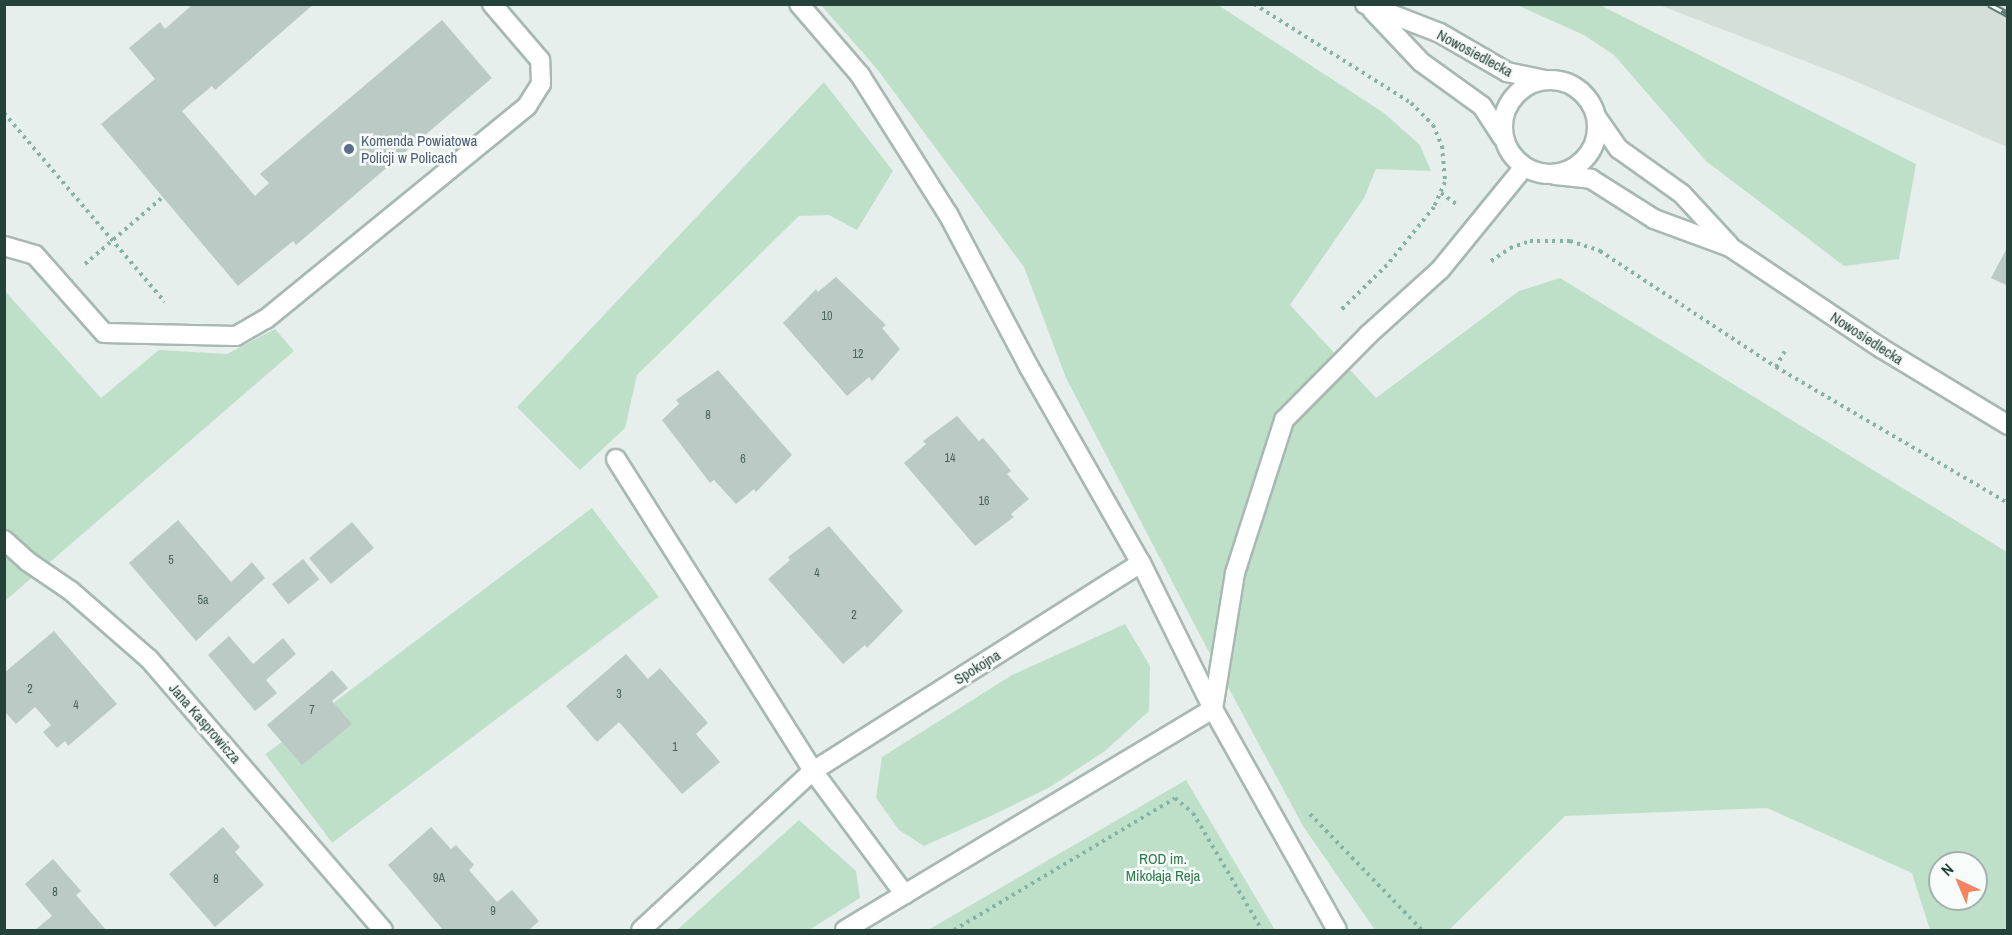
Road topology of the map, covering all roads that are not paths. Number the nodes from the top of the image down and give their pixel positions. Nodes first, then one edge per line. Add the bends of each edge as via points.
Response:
1 (492, 4) edge
2 (799, 4) edge
3 (1368, 6) edge
4 (1546, 80) junction
5 (1596, 114) junction
6 (1504, 140) junction
7 (1524, 167) junction
8 (1555, 175) junction
9 (4, 246) edge
10 (1730, 247) junction
11 (2007, 425) edge
12 (616, 459) dead end
13 (4, 540) edge
14 (1141, 563) junction
15 (1213, 709) junction
16 (813, 771) junction
17 (905, 895) junction
18 (383, 930) edge
19 (641, 930) edge
20 (845, 930) edge
21 (1337, 930) edge

1 - 9 street via 540,60 541,84 527,106 266,319 236,336 105,333 35,255
2 - 14 street via 860,75 948,214 1029,367
3 - 4 street, Nowosiedlecka via 1440,33 1507,72
3 - 6 street, Nowosiedlecka via 1421,62 1482,106
4 - 5 street, Nowosiedlecka via 1577,88
4 - 6 street, Nowosiedlecka via 1529,84 1511,100 1504,116
5 - 8 street via 1596,139 1589,154 1571,170
5 - 10 street, Nowosiedlecka via 1619,149 1682,194
6 - 7 street, Nowosiedlecka
7 - 8 street, Nowosiedlecka
7 - 15 street via 1440,270 1368,335 1284,420 1235,573
8 - 10 street, Nowosiedlecka via 1591,179 1654,219
10 - 11 street, Nowosiedlecka
12 - 16 street
13 - 18 street, Jana Kasprowicza via 149,658
14 - 15 street
14 - 16 street, Spokojna
15 - 17 street
15 - 21 street
16 - 17 street
16 - 19 street, Spokojna
17 - 20 street

